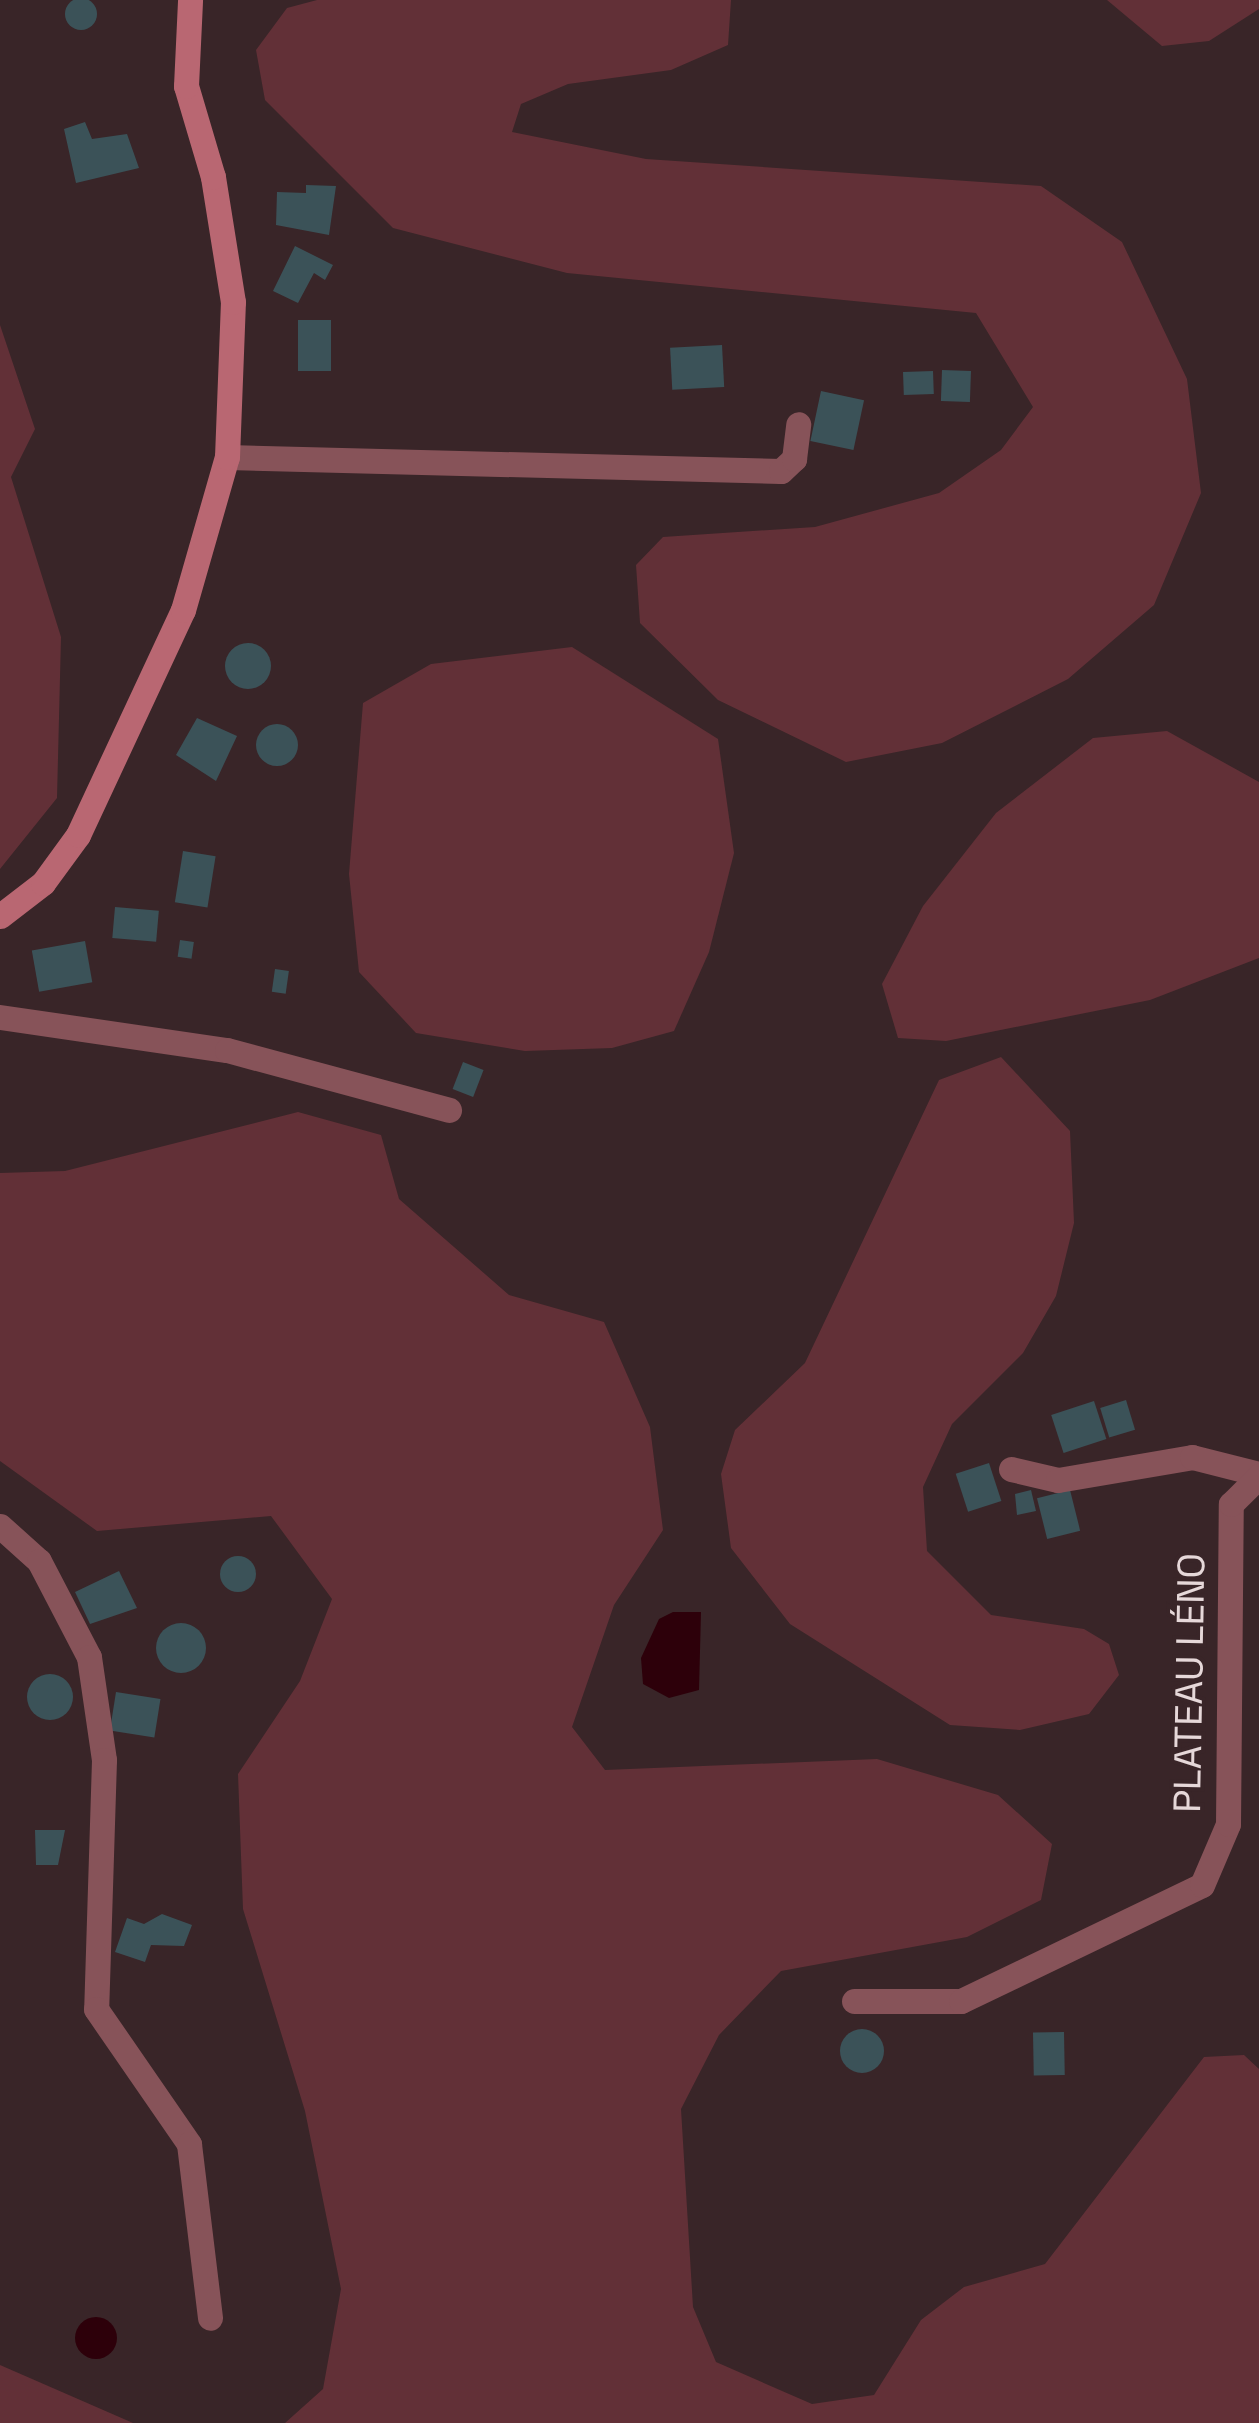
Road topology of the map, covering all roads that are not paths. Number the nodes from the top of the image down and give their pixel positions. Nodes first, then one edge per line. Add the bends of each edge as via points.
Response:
1 (190, 0) edge
2 (798, 424) dead end
3 (227, 457) junction
4 (0, 916) edge
5 (0, 1016) edge
6 (449, 1110) dead end
7 (1010, 1469) dead end
8 (1259, 1475) edge
9 (0, 1526) edge
10 (854, 2000) dead end
11 (210, 2318) dead end

1 - 3 main road via 186,86 213,177 233,302
2 - 3 street via 794,459 781,472
3 - 4 main road via 184,610 78,835 43,883
5 - 6 street via 226,1050
7 - 8 street via 1058,1480 1192,1458
8 - 10 street, PLATEAU LÉNO via 1231,1504 1228,1824 1202,1885 962,2001
9 - 11 street via 39,1561 89,1657 104,1760 96,2009 188,2144

